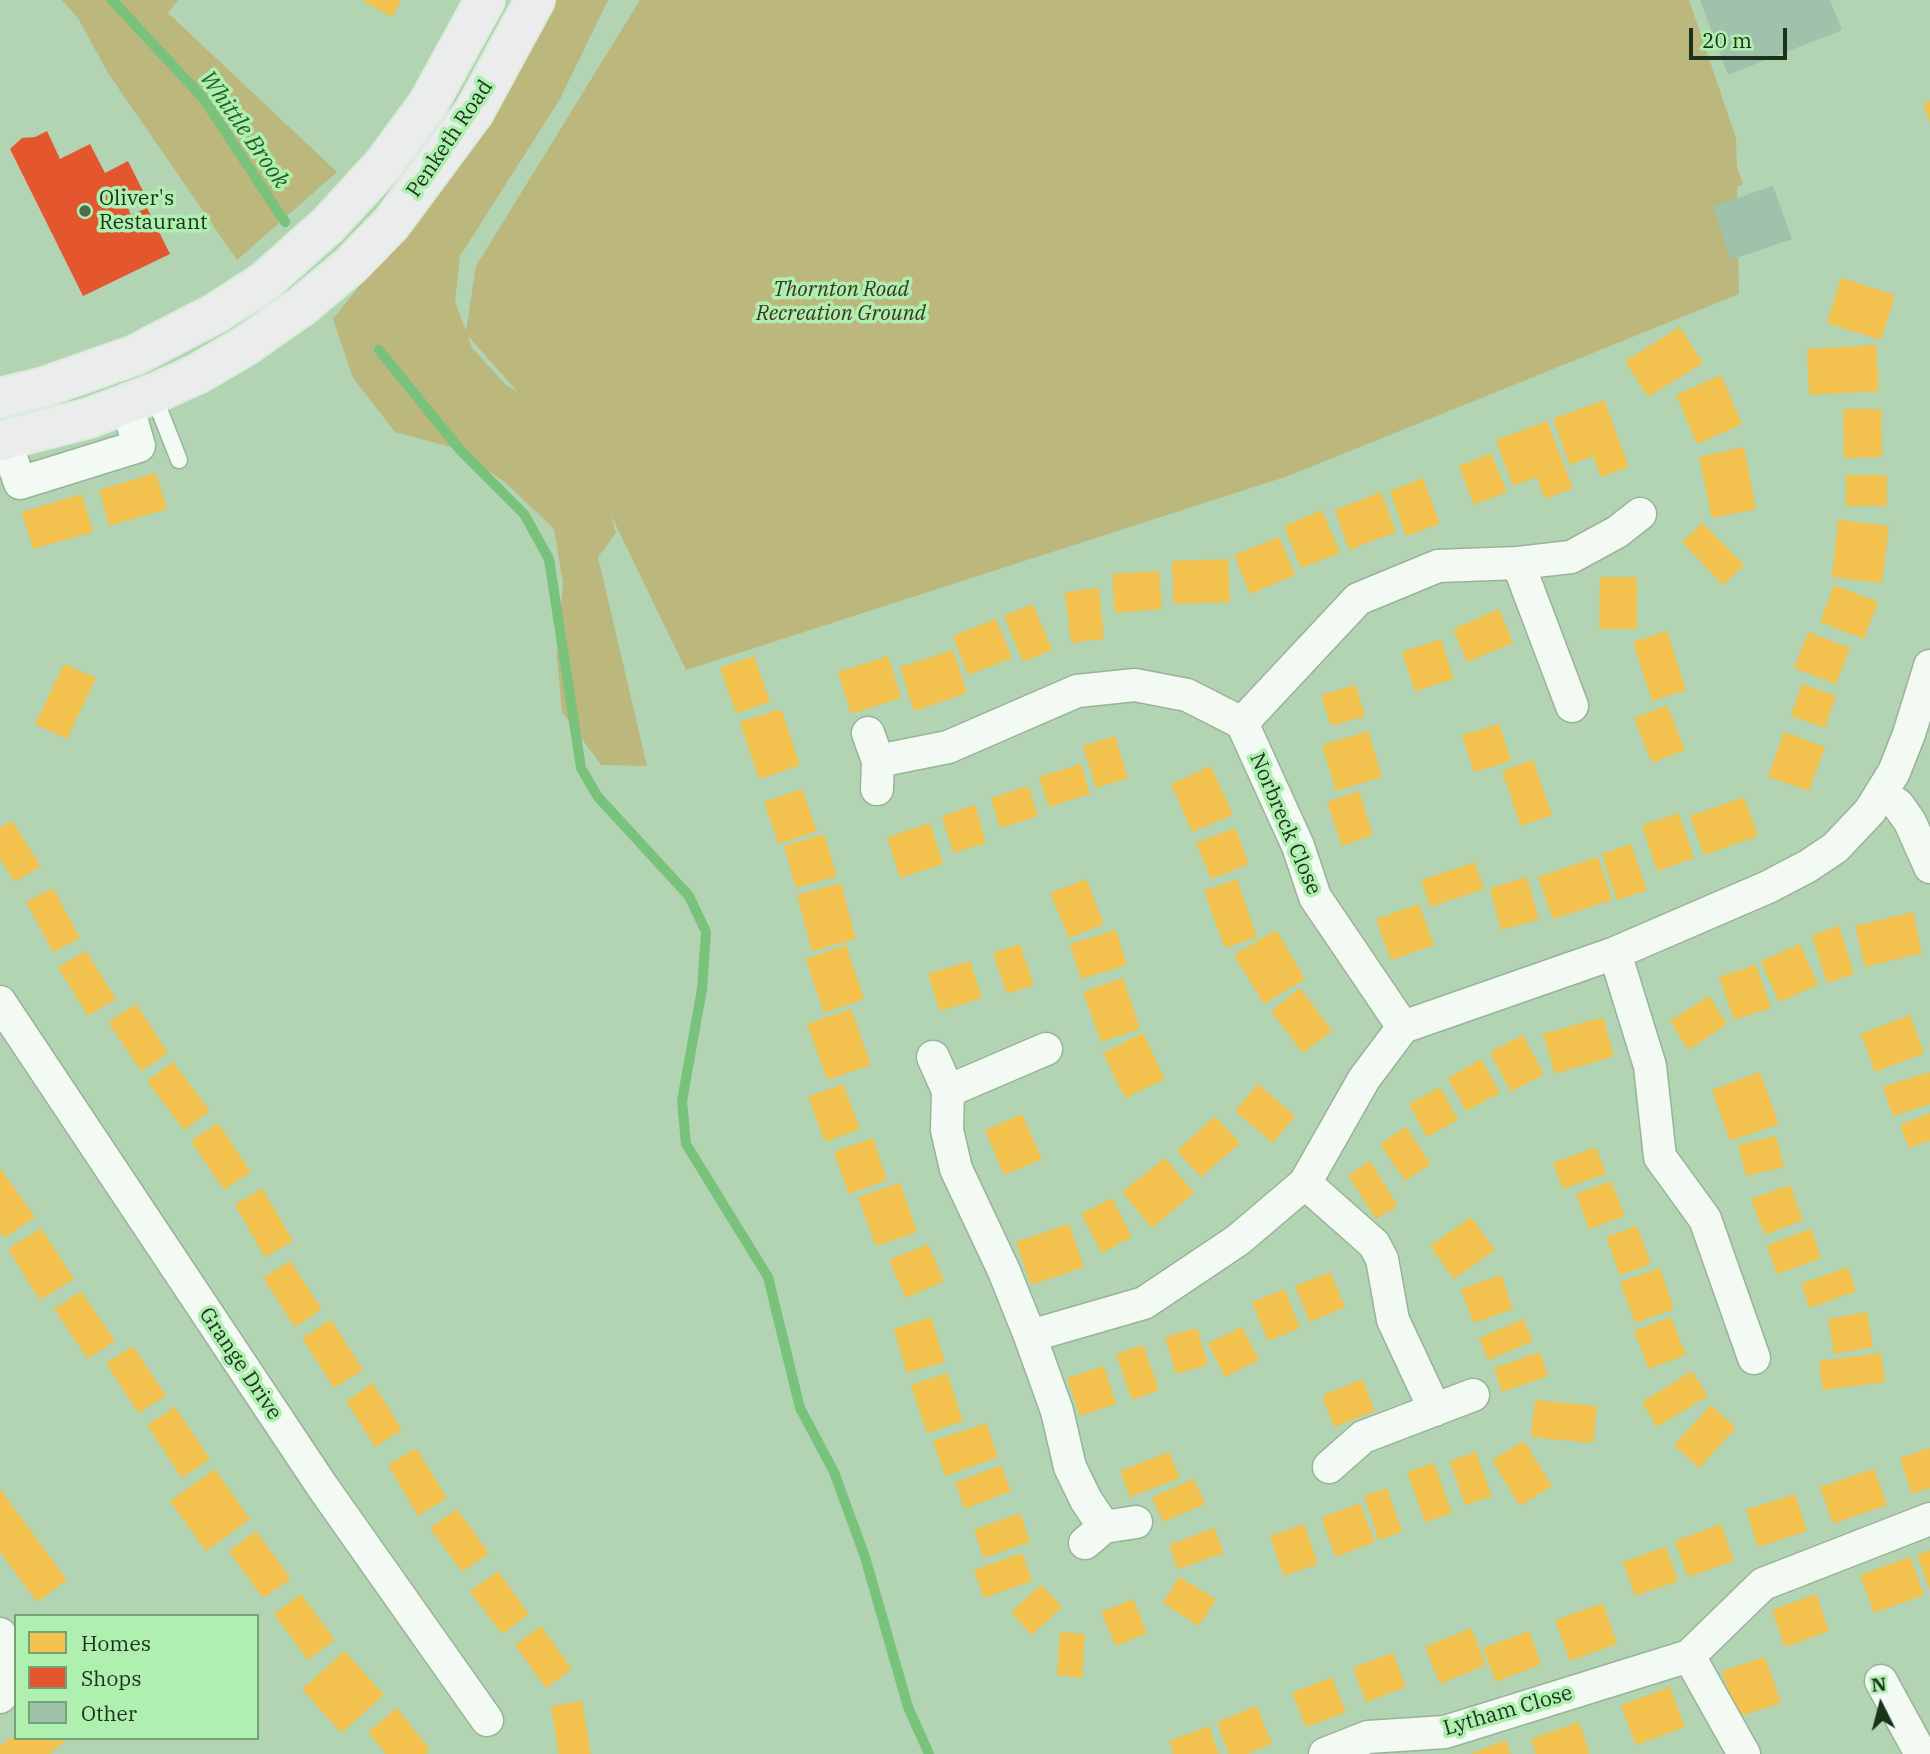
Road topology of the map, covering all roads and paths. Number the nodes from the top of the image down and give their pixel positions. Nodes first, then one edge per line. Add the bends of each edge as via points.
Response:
1 (485, 0) edge
2 (535, 0) edge
3 (135, 355) junction
4 (0, 398) edge
5 (140, 399) junction
6 (3, 441) edge
7 (179, 460) dead end
8 (1647, 509) dead end
9 (1518, 563) junction
10 (1930, 666) edge
11 (1572, 706) dead end
12 (1242, 723) junction
13 (874, 761) dead end
14 (1881, 794) junction
15 (1930, 867) edge
16 (1615, 953) junction
17 (0, 1002) edge
18 (1403, 1027) junction
19 (1046, 1049) dead end
20 (933, 1058) dead end
21 (948, 1091) junction
22 (1305, 1183) junction
23 (1030, 1336) junction
24 (1754, 1358) dead end
25 (1473, 1395) dead end
26 (1435, 1410) junction
27 (1329, 1467) dead end
28 (1930, 1519) edge
29 (1136, 1522) dead end
30 (0, 1634) edge
31 (1689, 1656) junction
32 (1881, 1681) dead end
33 (0, 1697) edge
34 (488, 1720) dead end
35 (1325, 1754) edge
36 (1744, 1754) edge
37 (1921, 1754) edge

1 - 3 main road, Penketh Road via 428,104 383,165 328,226 264,282
2 - 5 main road, Penketh Road via 474,112 391,224 350,266 245,346
3 - 4 main road, Penketh Road
3 - 5 main road
5 - 6 main road, Penketh Road
5 - 7 lane
8 - 9 street via 1571,557
9 - 11 street
9 - 12 street via 1438,566 1358,599
10 - 14 street via 1903,751
12 - 13 street via 1187,695 1135,685 1077,691 948,747
12 - 18 street, Norbreck Close via 1298,846 1315,897
14 - 15 street via 1898,805 1910,822
14 - 16 street via 1854,830 1808,866
16 - 18 street
16 - 24 street via 1650,1066 1660,1157 1705,1219
17 - 34 street, Grange Drive via 299,1452
18 - 22 street via 1364,1079
19 - 21 street
20 - 21 street
21 - 23 street via 947,1130 956,1169
22 - 23 street via 1238,1240 1144,1303
22 - 26 street via 1374,1244 1382,1259 1393,1320
23 - 29 street via 1095,1535
25 - 26 street
26 - 27 street via 1363,1437
28 - 31 street, Lytham Close via 1763,1584
30 - 33 street via 9,1656
31 - 35 street, Lytham Close via 1445,1732 1368,1737
31 - 36 street
32 - 37 street

